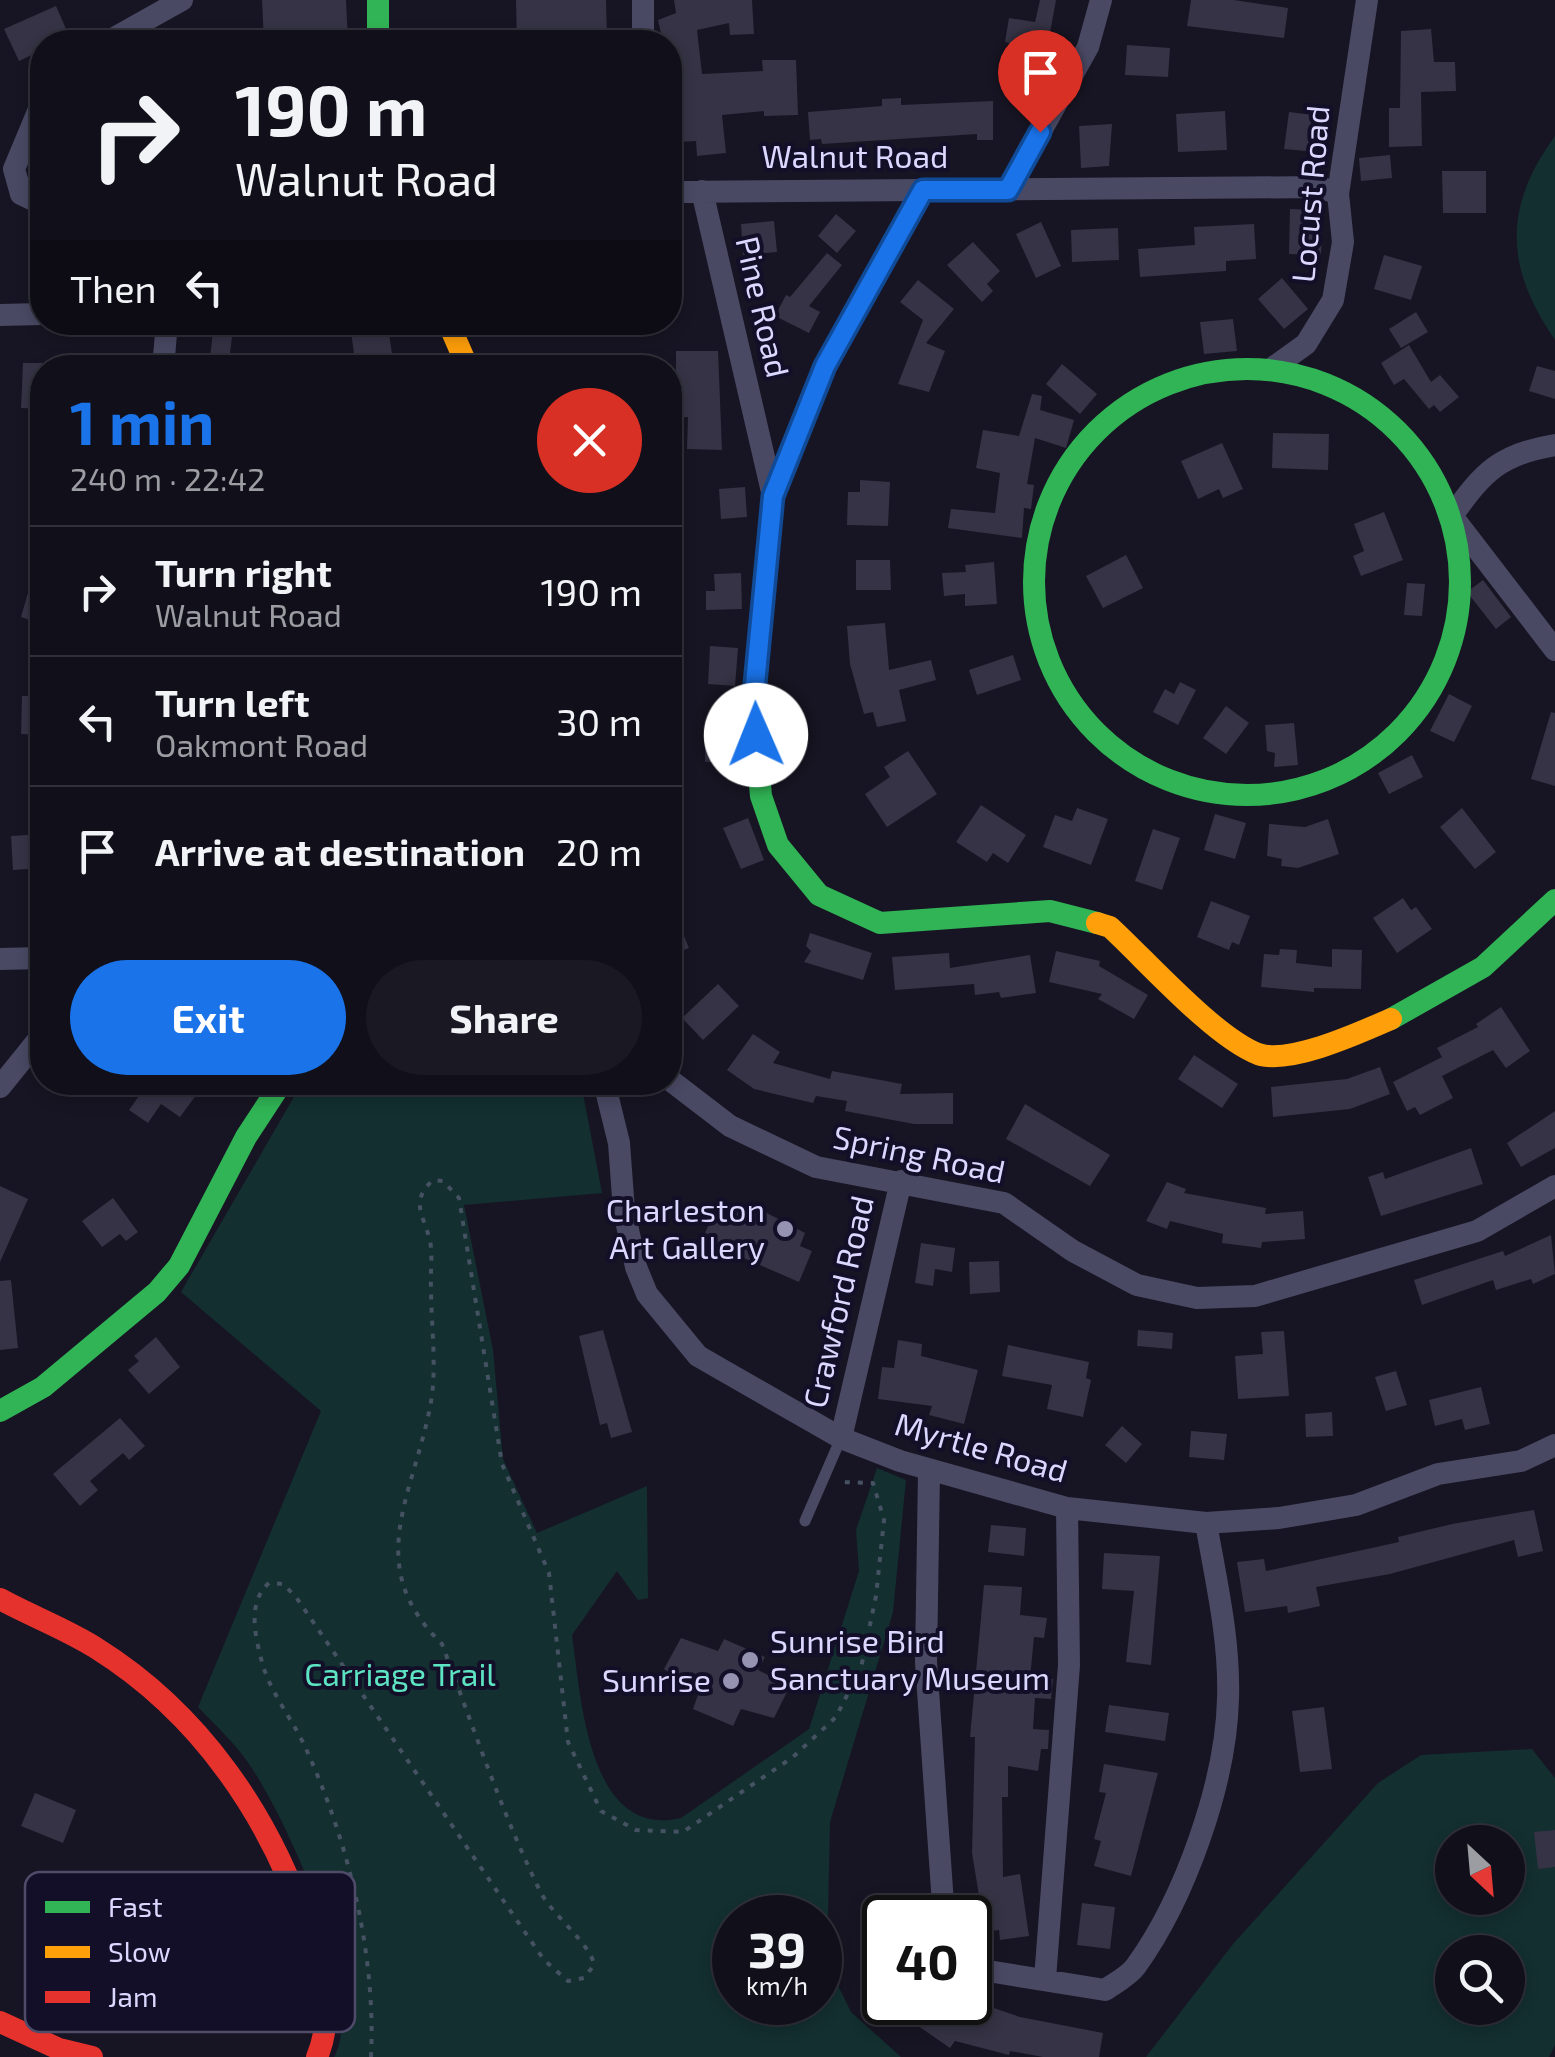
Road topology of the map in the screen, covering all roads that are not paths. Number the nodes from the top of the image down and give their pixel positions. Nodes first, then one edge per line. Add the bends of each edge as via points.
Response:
1 (378, 0) edge
2 (643, 0) edge
3 (1101, 0) edge
4 (1367, 0) edge
5 (176, 2) edge
6 (128, 30) edge
7 (378, 30) edge
8 (643, 30) edge
9 (30, 131) edge
10 (923, 190) junction
11 (1008, 190) junction
12 (702, 191) junction
13 (682, 192) edge
14 (1338, 194) junction
15 (30, 199) edge
16 (30, 314) edge
17 (0, 315) edge
18 (1271, 369) junction
19 (1555, 446) edge
20 (773, 496) junction
21 (1452, 516) junction
22 (1555, 650) edge
23 (1555, 900) edge
24 (30, 958) edge
25 (0, 959) edge
26 (30, 1050) edge
27 (0, 1087) edge
28 (682, 1089) edge
29 (273, 1095) edge
30 (607, 1095) edge
31 (901, 1181) junction
32 (1555, 1186) edge
33 (0, 1412) edge
34 (840, 1438) junction
35 (1555, 1445) edge
36 (1555, 1456) edge
37 (1521, 1461) junction
38 (929, 1472) junction
39 (1067, 1508) junction
40 (805, 1521) dead end
41 (1206, 1523) junction
42 (0, 1599) edge
43 (285, 1872) edge
44 (942, 1895) edge
45 (992, 1973) edge
46 (1044, 1980) junction
47 (0, 2022) edge
48 (326, 2032) edge
49 (61, 2054) edge
50 (92, 2057) edge
51 (317, 2057) edge

1 - 7 street
2 - 8 street
3 - 11 street via 1088,47
4 - 14 street, Locust Road
5 - 6 street
9 - 15 street via 14,170 21,194
10 - 11 street, Walnut Road
10 - 12 street, Walnut Road
10 - 20 street via 825,366
11 - 14 street, Walnut Road via 1320,188
12 - 13 street, Walnut Road
12 - 20 street, Pine Road
14 - 18 street, Locust Road via 1343,242 1333,300 1306,344
16 - 17 street
18 - 21 street via 1319,380 1356,398 1411,443
18 - 21 street via 1176,380 1130,403 1072,458 1043,514 1032,561 1037,633 1053,679 1079,718 1185,789 1278,795 1341,776 1404,729 1438,680 1455,637 1458,542
19 - 21 street via 1507,457 1481,475
20 - 23 street via 753,705 761,796 778,845 819,895 880,923 1050,911 1110,927 1220,1029 1260,1056 1324,1048 1414,1009 1484,968
21 - 22 street
24 - 25 street
26 - 27 street
28 - 31 street, Spring Road via 730,1126 816,1167
29 - 33 street via 179,1266 157,1292 44,1387
30 - 34 street, Myrtle Road via 624,1211 647,1294 698,1356
31 - 32 street, Spring Road via 1004,1202 1073,1251 1137,1285 1197,1298 1255,1296 1476,1231
31 - 34 street, Crawford Road
34 - 38 street, Myrtle Road
34 - 40 lane
35 - 37 street, Myrtle Road
36 - 37 street
37 - 41 street, Myrtle Road via 1438,1474 1356,1506
38 - 39 street, Myrtle Road
38 - 44 street via 926,1662
39 - 41 street, Myrtle Road
39 - 46 street via 1068,1664
41 - 46 street via 1224,1623 1228,1701 1215,1780 1187,1874 1134,1970 1105,1990
42 - 43 street via 91,1644 168,1704 236,1777
45 - 46 street
47 - 49 street
48 - 51 street
49 - 50 street

